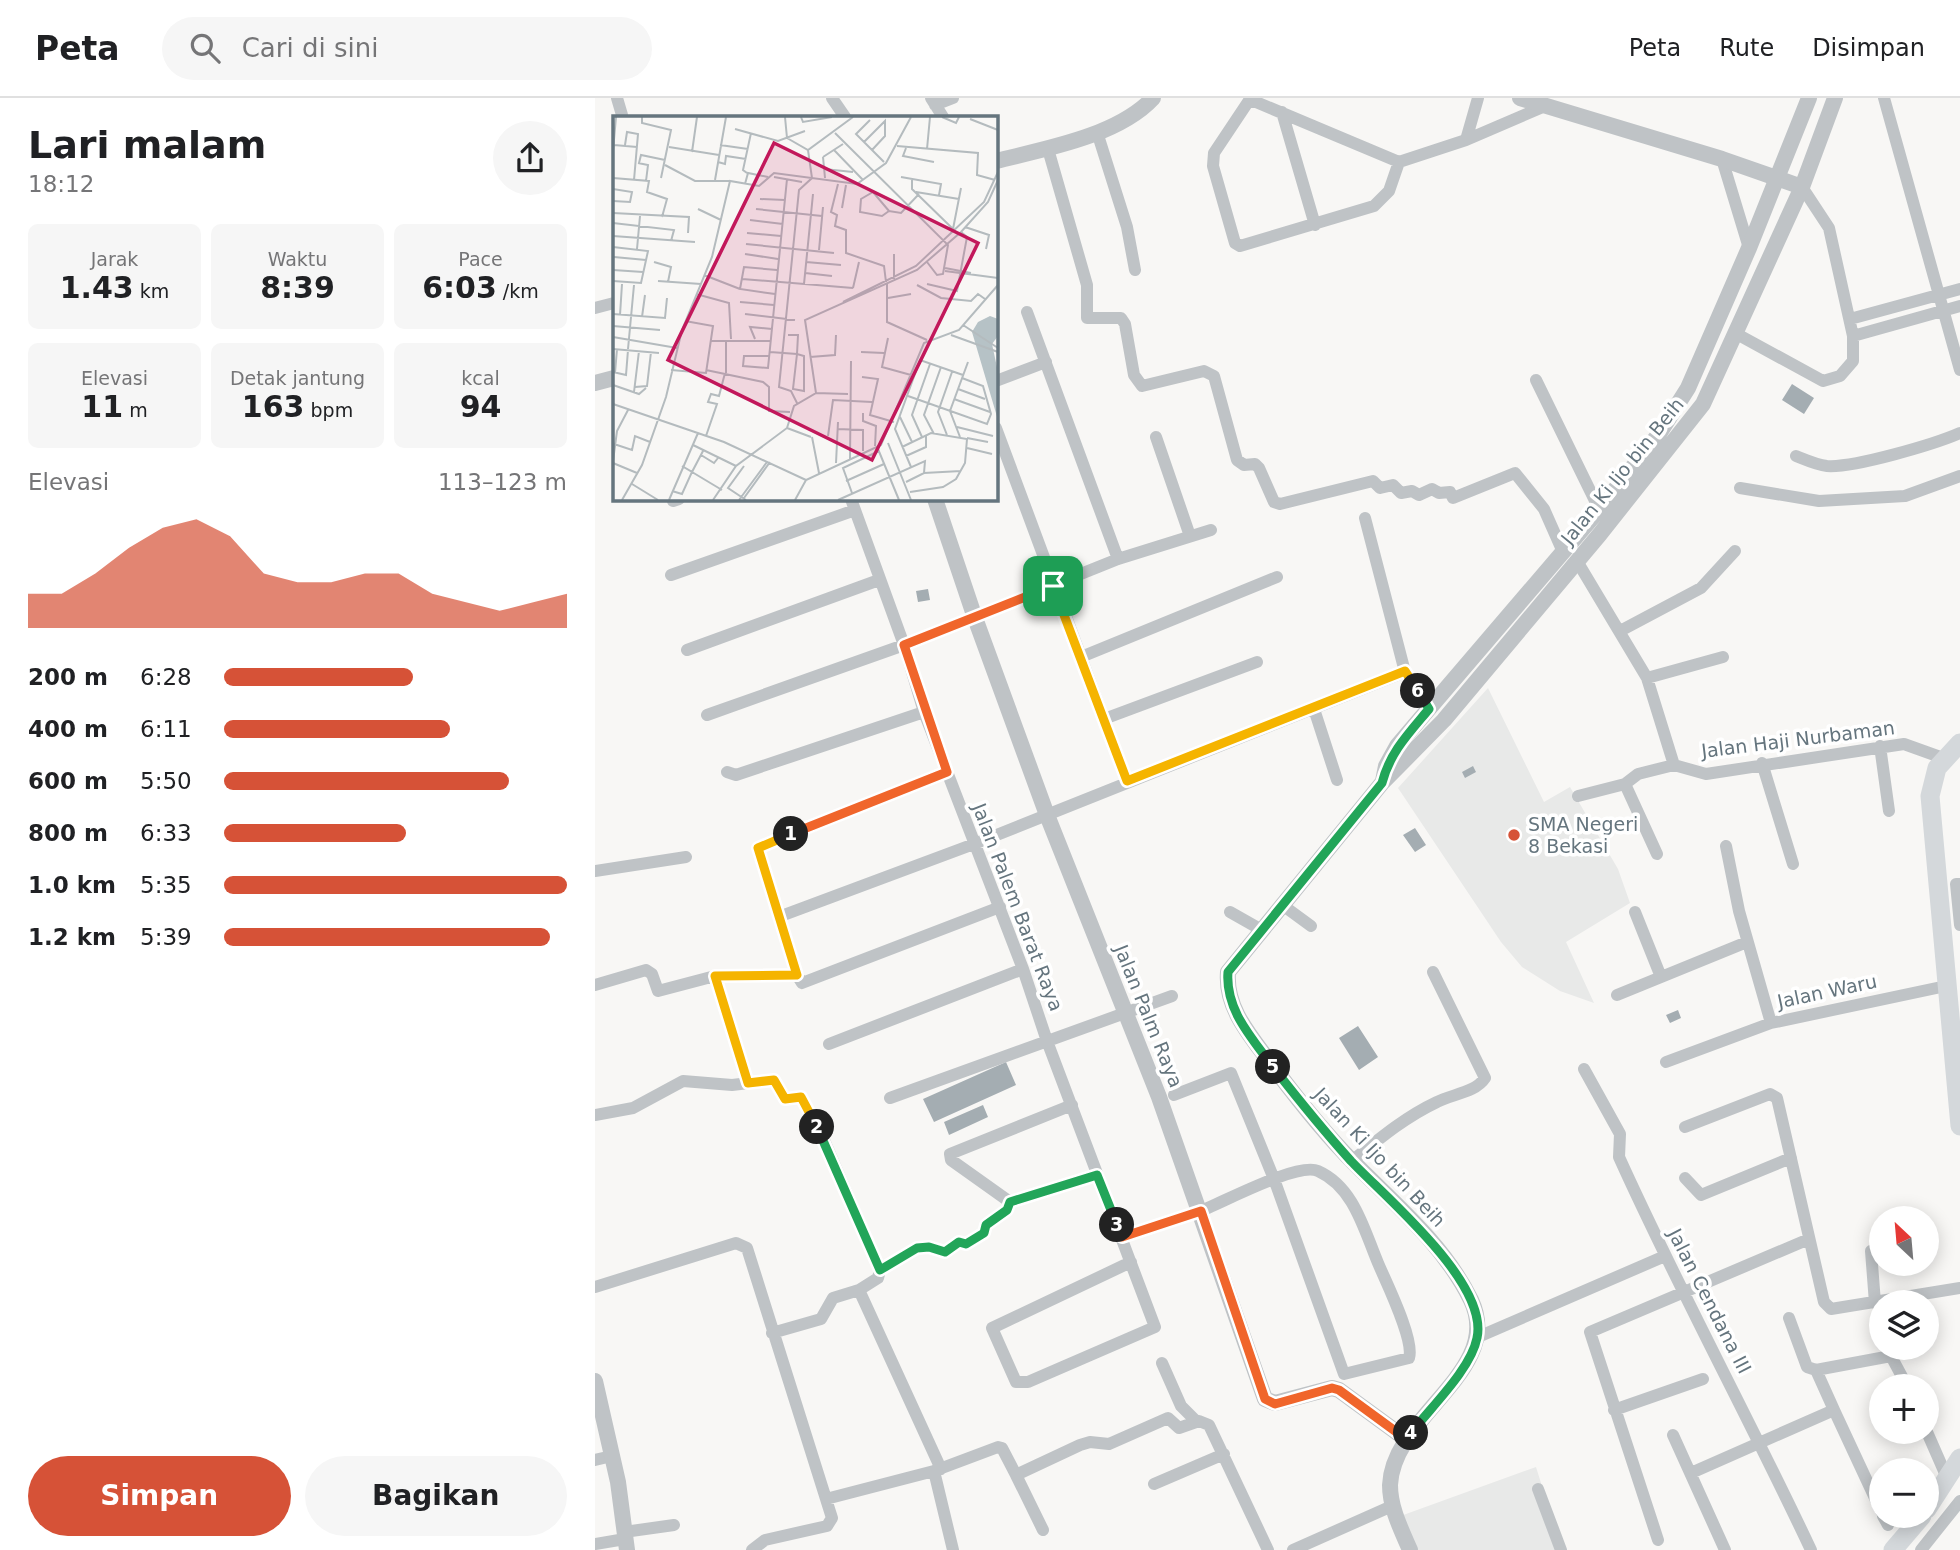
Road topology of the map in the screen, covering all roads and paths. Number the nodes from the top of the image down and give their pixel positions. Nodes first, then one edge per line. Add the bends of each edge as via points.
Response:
1 (617, 98) edge
2 (832, 98) edge
3 (953, 98) edge
4 (1153, 98) edge
5 (1478, 98) edge
6 (1520, 98) edge
7 (1809, 98) edge
8 (1835, 98) edge
9 (1884, 98) edge
10 (933, 102) edge
11 (1545, 106) junction
12 (1282, 112) junction
13 (622, 115) dead end
14 (844, 116) edge
15 (1097, 132) junction
16 (1466, 139) junction
17 (1048, 149) junction
18 (1722, 159) junction
19 (997, 161) edge
20 (1399, 162) junction
21 (1778, 178) junction
22 (1802, 187) junction
23 (1315, 225) junction
24 (1749, 248) junction
25 (1135, 270) dead end
26 (1960, 289) edge
27 (1941, 294) junction
28 (613, 303) edge
29 (1960, 306) edge
30 (595, 308) edge
31 (1945, 311) junction
32 (1027, 312) dead end
33 (1850, 319) junction
34 (1735, 333) junction
35 (1853, 336) junction
36 (1046, 362) junction
37 (1960, 370) edge
38 (613, 378) edge
39 (1536, 380) dead end
40 (997, 381) edge
41 (595, 383) edge
42 (997, 431) edge
43 (1960, 433) edge
44 (1156, 437) dead end
45 (1796, 456) dead end
46 (1960, 476) edge
47 (1740, 488) dead end
48 (936, 500) edge
49 (853, 505) edge
50 (1365, 517) dead end
51 (1604, 517) junction
52 (1211, 530) dead end
53 (1190, 536) junction
54 (1735, 551) dead end
55 (1570, 557) junction
56 (1118, 559) junction
57 (671, 575) dead end
58 (1277, 577) dead end
59 (879, 580) junction
60 (1053, 586) junction
61 (975, 618) junction
62 (1620, 631) junction
63 (904, 645) junction
64 (687, 650) dead end
65 (1081, 657) junction
66 (1723, 657) dead end
67 (1257, 662) dead end
68 (1405, 671) junction
69 (1647, 678) junction
70 (1314, 709) junction
71 (1429, 709) junction
72 (924, 712) junction
73 (707, 715) dead end
74 (1104, 719) junction
75 (1960, 743) edge
76 (1880, 746) junction
77 (1943, 758) junction
78 (1762, 763) junction
79 (1674, 765) junction
80 (727, 772) dead end
81 (947, 772) junction
82 (1337, 780) dead end
83 (1127, 781) junction
84 (1382, 783) junction
85 (1625, 784) junction
86 (1578, 796) dead end
87 (1889, 811) dead end
88 (1047, 815) junction
89 (974, 844) junction
90 (1726, 846) dead end
91 (1657, 854) dead end
92 (686, 857) dead end
93 (1793, 864) dead end
94 (595, 871) edge
95 (1958, 884) edge
96 (1281, 904) junction
97 (1000, 907) junction
98 (1230, 912) dead end
99 (1636, 912) dead end
100 (781, 916) junction
101 (1960, 925) edge
102 (1311, 926) dead end
103 (1260, 929) junction
104 (1747, 942) junction
105 (1023, 969) junction
106 (1433, 972) dead end
107 (797, 975) junction
108 (715, 976) junction
109 (1661, 977) junction
110 (595, 985) edge
111 (1945, 986) junction
112 (1617, 995) dead end
113 (1172, 996) dead end
114 (1125, 1014) junction
115 (1771, 1023) junction
116 (1047, 1041) junction
117 (829, 1044) dead end
118 (1666, 1062) dead end
119 (1584, 1069) dead end
120 (748, 1083) junction
121 (1174, 1095) dead end
122 (890, 1098) dead end
123 (1072, 1105) junction
124 (595, 1115) edge
125 (1960, 1119) edge
126 (1685, 1127) dead end
127 (1791, 1158) junction
128 (1352, 1161) junction
129 (1097, 1175) junction
130 (1274, 1178) junction
131 (1685, 1178) dead end
132 (1010, 1202) junction
133 (1201, 1211) junction
134 (1122, 1237) junction
135 (1809, 1239) junction
136 (1665, 1256) junction
137 (1131, 1262) junction
138 (880, 1270) junction
139 (595, 1287) edge
140 (1960, 1289) edge
141 (859, 1290) junction
142 (1681, 1291) junction
143 (1939, 1292) edge
144 (1869, 1304) edge
145 (1789, 1318) dead end
146 (772, 1333) junction
147 (1478, 1336) junction
148 (1162, 1363) dead end
149 (1816, 1370) junction
150 (1900, 1374) edge
151 (1703, 1379) dead end
152 (595, 1381) edge
153 (1614, 1410) junction
154 (1834, 1410) junction
155 (1197, 1422) junction
156 (1673, 1434) dead end
157 (1406, 1439) junction
158 (1760, 1441) junction
159 (1936, 1444) edge
160 (1224, 1454) junction
161 (612, 1456) junction
162 (595, 1460) edge
163 (938, 1470) junction
164 (1956, 1470) edge
165 (1691, 1473) junction
166 (1016, 1475) junction
167 (1154, 1484) dead end
168 (1869, 1485) edge
169 (1538, 1489) dead end
170 (1939, 1493) edge
171 (826, 1499) junction
172 (1960, 1501) edge
173 (1392, 1506) junction
174 (674, 1525) dead end
175 (1912, 1528) edge
176 (1042, 1530) dead end
177 (1658, 1539) dead end
178 (625, 1540) edge
179 (595, 1544) edge
180 (752, 1550) edge
181 (953, 1550) edge
182 (1268, 1550) edge
183 (1293, 1550) edge
184 (1410, 1550) edge
185 (1561, 1550) edge
186 (1725, 1550) edge
187 (1811, 1550) edge
188 (1893, 1550) edge
189 (1921, 1550) edge

1 - 13 street
2 - 14 street
3 - 10 street
4 - 15 street via 1134,114
5 - 16 street
6 - 11 street
7 - 21 street, Jalan Ki Ijo bin Beih
8 - 22 street, Jalan Ki Ijo bin Beih
9 - 27 street
11 - 16 street
11 - 18 street
12 - 20 street
12 - 23 street
12 - 23 street via 1248,102 1214,153 1213,166 1235,243 1240,246
15 - 17 street
15 - 25 street via 1127,227
16 - 20 street
17 - 19 street
17 - 55 street via 1087,285 1087,318 1121,318 1134,375 1142,386 1204,371 1214,376 1237,460 1259,468 1274,502 1373,481 1380,488 1392,485 1401,493 1419,495 1432,489 1450,492 1453,498 1515,473 1544,509
18 - 21 street
18 - 24 street
20 - 23 street via 1382,201
21 - 22 street
21 - 24 street, Jalan Ki Ijo bin Beih
22 - 33 street via 1829,228
22 - 34 street, Jalan Ki Ijo bin Beih
24 - 51 street, Jalan Ki Ijo bin Beih via 1688,388
26 - 27 street
27 - 31 street
27 - 33 street
28 - 30 street
29 - 31 street
31 - 35 street
31 - 37 street
32 - 36 street
33 - 35 street
34 - 35 street via 1823,381 1840,376 1853,361
34 - 51 street, Jalan Ki Ijo bin Beih via 1703,404
36 - 40 street
36 - 56 street
38 - 41 street
39 - 51 street
42 - 60 street
43 - 45 street via 1838,465
44 - 53 street
46 - 47 street via 1905,496 1819,501
48 - 61 street, Jalan Palm Raya
49 - 57 street
49 - 59 street, Jalan Palem Barat Raya
50 - 68 street
51 - 55 street, Jalan Ki Ijo bin Beih
52 - 53 street
53 - 56 street
54 - 62 street via 1701,588
55 - 62 street
55 - 71 street, Jalan Ki Ijo bin Beih
55 - 84 street, Jalan Ki Ijo bin Beih via 1444,720
56 - 60 street
58 - 65 street
59 - 63 street, Jalan Palem Barat Raya
59 - 64 street
60 - 61 street
60 - 65 street
61 - 63 street
61 - 88 street, Jalan Palm Raya
62 - 69 street
63 - 72 street, Jalan Palem Barat Raya
63 - 73 street
65 - 74 street
66 - 69 street
67 - 74 street
68 - 70 street
68 - 71 street
69 - 79 street
70 - 82 street
70 - 83 street
71 - 84 street, Jalan Ki Ijo bin Beih via 1397,746
72 - 80 street via 740,774
72 - 81 street, Jalan Palem Barat Raya
74 - 83 street
75 - 77 main road
76 - 77 street, Jalan Haji Nurbaman via 1904,744
76 - 78 street, Jalan Haji Nurbaman
76 - 87 street
77 - 111 main road via 1932,778 1930,796
78 - 79 street, Jalan Haji Nurbaman via 1706,774
78 - 93 street
79 - 85 street via 1638,774
81 - 89 street, Jalan Palem Barat Raya
81 - 100 street via 761,846 759,852
83 - 88 street
84 - 96 street, Jalan Ki Ijo bin Beih
85 - 86 street
85 - 91 street
88 - 89 street
88 - 114 street, Jalan Palm Raya
89 - 97 street, Jalan Palem Barat Raya
89 - 100 street
90 - 104 street, Jalan Waru
92 - 94 street
95 - 101 street
96 - 102 street
96 - 103 street, Jalan Ki Ijo bin Beih
97 - 105 street, Jalan Palem Barat Raya
97 - 107 street via 802,983
98 - 103 street
99 - 109 street
100 - 107 street
103 - 128 street, Jalan Ki Ijo bin Beih via 1228,972 1228,996 1267,1059
104 - 109 street
104 - 115 street, Jalan Waru
105 - 116 street, Jalan Palem Barat Raya
105 - 117 street
106 - 128 street via 1485,1078 1468,1091 1411,1116
107 - 108 street
108 - 110 street via 658,991 646,970
108 - 120 street
109 - 112 street
111 - 115 street, Jalan Waru
111 - 125 main road
113 - 114 street
114 - 116 street
114 - 133 street, Jalan Palm Raya
115 - 118 street
116 - 122 street
116 - 123 street, Jalan Palem Barat Raya
119 - 136 street, Jalan Cendana III via 1620,1134 1619,1156
120 - 124 street via 683,1081 633,1108
120 - 138 street via 774,1080 785,1099 801,1097
121 - 130 street via 1231,1073
123 - 129 street, Jalan Palem Barat Raya
123 - 132 street via 950,1154 951,1160
126 - 127 street via 1770,1094 1780,1105
127 - 131 street via 1701,1195
127 - 135 street
128 - 147 street, Jalan Ki Ijo bin Beih via 1414,1222 1460,1279 1476,1315
129 - 132 street
129 - 134 street, Jalan Palem Barat Raya
130 - 130 street via 1344,1374 1409,1358 1410,1348 1390,1292 1356,1210 1340,1186 1317,1170
130 - 133 street
132 - 138 street via 1007,1210 986,1225 984,1233 966,1244 959,1242 945,1252 917,1248
133 - 134 street
133 - 157 street, Jalan Palm Raya via 1265,1399 1275,1404 1332,1388
134 - 137 street, Jalan Palem Barat Raya
135 - 142 street
135 - 144 street via 1831,1310
136 - 142 street, Jalan Cendana III
136 - 147 street
137 - 137 street, Jalan Palem Barat Raya via 992,1328 1013,1379 1028,1382 1155,1327
138 - 141 street via 878,1278
139 - 146 street via 739,1243 747,1248
140 - 143 street
141 - 146 street via 833,1298 816,1321
141 - 163 street
142 - 153 street via 1590,1332
142 - 158 street, Jalan Cendana III
145 - 149 street via 1803,1361
146 - 171 street
147 - 157 street via 1469,1360
148 - 155 street via 1181,1406
149 - 150 street via 1891,1356
149 - 154 street
151 - 153 street
152 - 161 street
153 - 177 street
154 - 158 street
154 - 168 street
155 - 160 street via 1209,1425
155 - 166 street via 1181,1428 1165,1418 1109,1444 1080,1446
156 - 165 street
157 - 173 street via 1390,1483
158 - 165 street
158 - 187 street, Jalan Cendana III
159 - 164 street
160 - 167 street
160 - 182 street
161 - 162 street
161 - 178 street
163 - 166 street via 1000,1447
163 - 171 street
163 - 181 street
164 - 170 main road
165 - 186 street
166 - 176 street
169 - 185 street
171 - 180 street via 832,1518 827,1526 765,1540
172 - 189 street
173 - 183 street
173 - 184 street
174 - 178 street
175 - 188 main road
178 - 179 street

